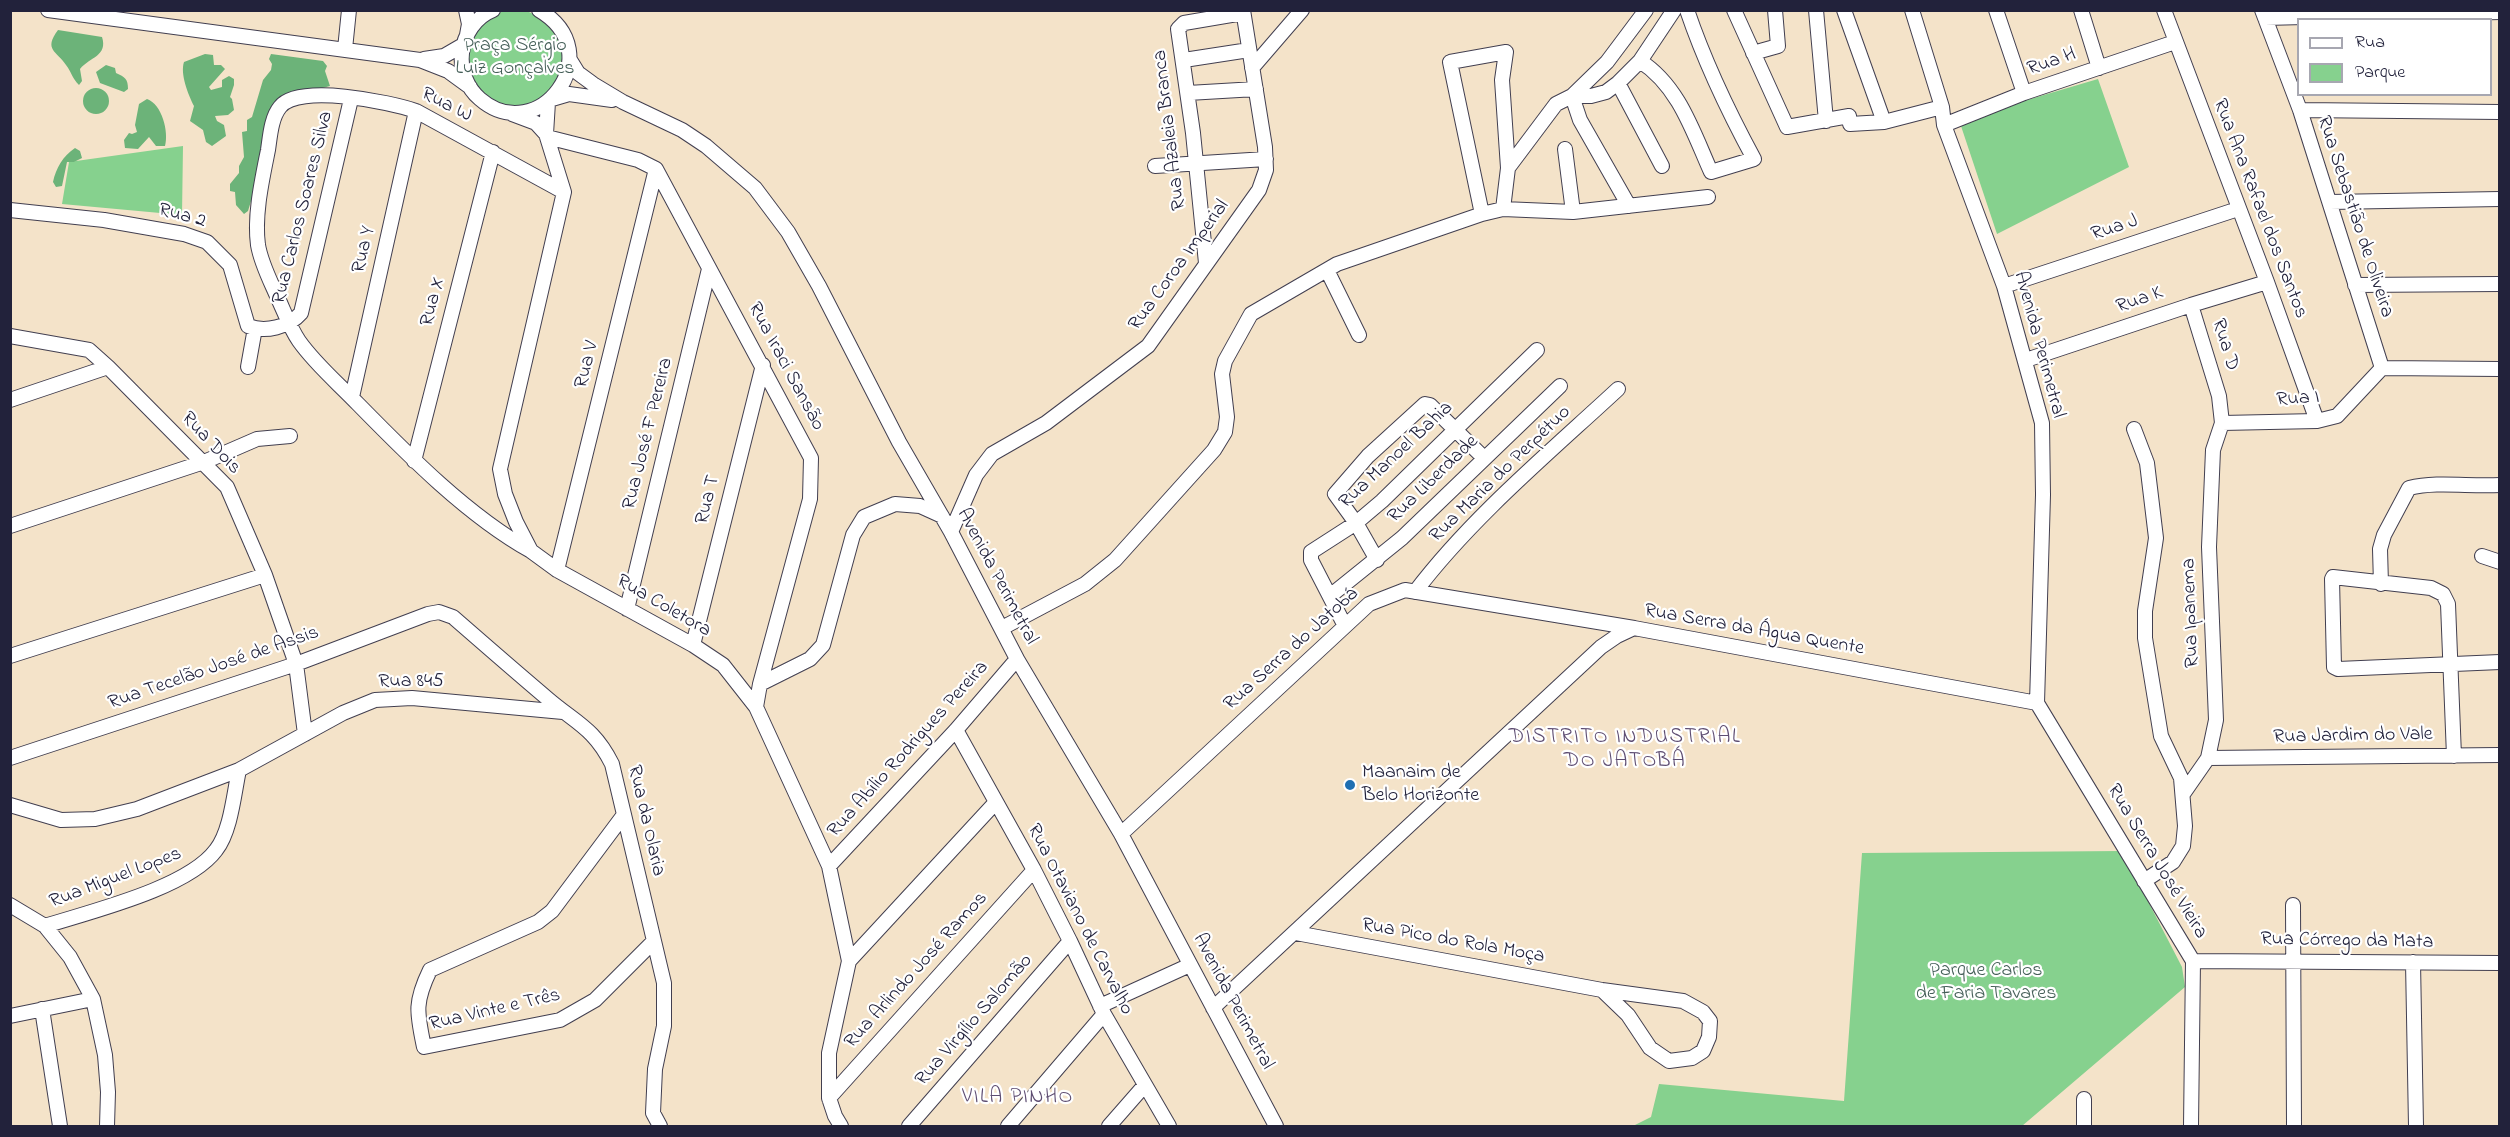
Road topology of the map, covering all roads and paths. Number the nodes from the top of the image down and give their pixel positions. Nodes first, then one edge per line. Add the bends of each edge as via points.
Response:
1 (48, 10) edge
2 (350, 10) edge
3 (466, 10) edge
4 (493, 10) edge
5 (539, 10) edge
6 (1302, 10) edge
7 (1646, 10) edge
8 (1674, 10) edge
9 (1687, 10) edge
10 (1734, 10) edge
11 (1775, 10) edge
12 (1816, 10) edge
13 (1844, 10) edge
14 (1912, 10) edge
15 (1996, 10) edge
16 (2081, 10) edge
17 (2164, 10) edge
18 (1243, 12) edge
19 (2499, 12) edge
20 (85, 13) edge
21 (2263, 14) edge
22 (465, 40) junction
23 (2175, 42) junction
24 (345, 49) junction
25 (1249, 50) junction
26 (1754, 53) junction
27 (420, 60) junction
28 (570, 60) junction
29 (1184, 60) junction
30 (1640, 61) junction
31 (1252, 68) junction
32 (2099, 68) junction
33 (1618, 83) junction
34 (470, 87) junction
35 (1256, 89) junction
36 (1188, 93) junction
37 (2024, 93) junction
38 (1572, 96) junction
39 (351, 99) junction
40 (550, 101) junction
41 (623, 102) junction
42 (1942, 106) junction
43 (2300, 110) junction
44 (416, 111) junction
45 (504, 111) junction
46 (2499, 112) edge
47 (1826, 121) junction
48 (1884, 122) junction
49 (1944, 125) junction
50 (547, 136) junction
51 (1565, 149) dead end
52 (493, 152) junction
53 (1266, 159) junction
54 (1196, 165) junction
55 (1155, 166) dead end
56 (1662, 166) dead end
57 (1508, 168) junction
58 (656, 169) junction
59 (564, 192) junction
60 (1708, 197) dead end
61 (2499, 200) edge
62 (2330, 202) junction
63 (1629, 206) junction
64 (1503, 209) junction
65 (2238, 209) junction
66 (10, 210) edge
67 (1573, 212) junction
68 (1482, 214) junction
69 (1206, 263) junction
70 (709, 269) junction
71 (1327, 270) junction
72 (2267, 282) junction
73 (2499, 284) edge
74 (2355, 285) junction
75 (2004, 286) junction
76 (2191, 305) junction
77 (289, 323) junction
78 (255, 328) junction
79 (1359, 335) dead end
80 (10, 336) edge
81 (1537, 350) dead end
82 (2026, 360) junction
83 (763, 365) junction
84 (108, 367) junction
85 (248, 367) dead end
86 (2382, 368) junction
87 (2499, 369) edge
88 (1560, 386) dead end
89 (1618, 389) dead end
90 (352, 398) junction
91 (10, 400) edge
92 (2317, 421) junction
93 (2222, 423) junction
94 (1454, 429) junction
95 (2134, 429) dead end
96 (290, 436) dead end
97 (1484, 458) junction
98 (414, 461) junction
99 (204, 462) junction
100 (2499, 485) edge
101 (942, 516) junction
102 (1356, 523) junction
103 (10, 526) edge
104 (951, 532) junction
105 (531, 551) junction
106 (2482, 556) dead end
107 (1377, 560) junction
108 (2499, 562) edge
109 (557, 570) junction
110 (265, 575) junction
111 (2381, 584) junction
112 (1415, 592) junction
113 (1330, 596) junction
114 (627, 609) junction
115 (428, 614) joint
116 (1345, 626) junction
117 (1002, 628) junction
118 (1634, 628) junction
119 (693, 645) junction
120 (10, 656) edge
121 (1017, 659) junction
122 (2499, 662) edge
123 (296, 664) junction
124 (2449, 664) junction
125 (760, 684) junction
126 (2037, 703) junction
127 (756, 707) junction
128 (563, 712) junction
129 (956, 730) junction
130 (305, 734) junction
131 (2499, 755) edge
132 (2454, 756) junction
133 (10, 758) edge
134 (2208, 758) junction
135 (239, 770) junction
136 (2183, 794) junction
137 (996, 802) junction
138 (10, 806) edge
139 (623, 816) junction
140 (1121, 834) junction
141 (829, 866) junction
142 (1034, 870) junction
143 (2144, 881) junction
144 (10, 905) edge
145 (2293, 905) dead end
146 (45, 926) junction
147 (1296, 933) junction
148 (654, 941) junction
149 (1070, 941) junction
150 (849, 961) junction
151 (2193, 961) junction
152 (2294, 961) junction
153 (2413, 962) junction
154 (2499, 963) edge
155 (1190, 965) junction
156 (1602, 990) junction
157 (93, 999) junction
158 (1213, 1008) junction
159 (42, 1009) junction
160 (1102, 1010) junction
161 (10, 1016) edge
162 (1144, 1086) junction
163 (829, 1098) junction
164 (2084, 1099) dead end
165 (60, 1126) edge
166 (107, 1126) edge
167 (660, 1126) edge
168 (841, 1126) edge
169 (909, 1126) edge
170 (1008, 1126) edge
171 (1109, 1126) edge
172 (1169, 1126) edge
173 (1276, 1126) edge
174 (2084, 1126) edge
175 (2191, 1126) edge
176 (2295, 1126) edge
177 (2416, 1126) edge

1 - 20 street
2 - 24 street
3 - 22 street via 469,24
4 - 22 street via 476,22
5 - 28 street via 561,29
6 - 31 street
7 - 38 street via 1607,62
8 - 30 street
9 - 30 street via 1722,100 1754,159 1711,172 1670,87
10 - 26 street
11 - 26 street via 1778,46
12 - 47 street
13 - 48 street
14 - 42 street, Avenida Perimetral
15 - 37 street
16 - 32 street
17 - 23 street, Rua Ana Rafael dos Santos
18 - 25 street, Rua Coroa Imperial
18 - 29 street, Rua Azaleia Branca via 1184,23 1178,29
19 - 21 street
20 - 24 street
21 - 43 street, Rua Sebastião de Oliveira
22 - 27 street via 444,56
22 - 34 street via 461,59
23 - 32 street, Rua H
23 - 65 street, Rua Ana Rafael dos Santos
24 - 27 street
25 - 29 street
25 - 31 street, Rua Coroa Imperial
26 - 47 street via 1787,126
27 - 34 street via 448,70
28 - 40 street via 564,82
28 - 41 street, Avenida Perimetral via 584,78
29 - 36 street, Rua Azaleia Branca
30 - 33 street
31 - 35 street, Rua Coroa Imperial
32 - 37 street, Rua H
33 - 38 street via 1591,96
33 - 56 street
34 - 45 street via 485,103
35 - 36 street
35 - 53 street, Rua Coroa Imperial
36 - 54 street, Rua Azaleia Branca
37 - 49 street, Rua H
38 - 57 street via 1556,104
38 - 63 street via 1580,120
39 - 44 street, Rua W
39 - 77 street, Rua Carlos Soares Silva via 301,313
39 - 77 street, Rua W via 319,94 299,96 280,106 273,123 257,227 262,262
40 - 41 street, Avenida Perimetral via 582,94
40 - 45 street, Avenida Perimetral via 527,111
40 - 50 street
41 - 101 street, Avenida Perimetral via 682,130 755,188 788,232 814,277
42 - 48 street
42 - 49 street, Avenida Perimetral
43 - 46 street
43 - 62 street, Rua Sebastião de Oliveira
44 - 52 street, Rua W
44 - 90 street, Rua Y
45 - 50 street via 536,123
47 - 48 street via 1849,116 1850,124
49 - 75 street, Avenida Perimetral
50 - 58 street via 638,159
50 - 59 street
51 - 67 street
52 - 59 street, Rua W
52 - 98 street, Rua X
53 - 54 street
53 - 69 street, Rua Coroa Imperial via 1259,190
54 - 55 street
54 - 69 street, Rua Azaleia Branca
57 - 64 street
57 - 68 street via 1502,80 1506,52 1450,62
58 - 70 street, Rua Iraci Sansão
58 - 109 street, Rua V
59 - 105 street, Rua Coletora via 500,469 505,494
60 - 63 street
61 - 62 street
62 - 74 street, Rua Sebastião de Oliveira
63 - 67 street
64 - 67 street
64 - 68 street
65 - 72 street, Rua Ana Rafael dos Santos
65 - 75 street, Rua J
66 - 78 street, Rua 2 via 104,220 184,234 207,242 230,265 248,326
68 - 71 street
69 - 104 street, Rua Coroa Imperial via 1148,346 1046,423 992,454 976,475
70 - 83 street, Rua Iraci Sansão
70 - 114 street, Rua José F Pereira
71 - 79 street
71 - 117 street via 1251,314 1222,374 1225,432 1214,450 1115,560 1085,584
72 - 76 street, Rua K
72 - 92 street, Rua Ana Rafael dos Santos
73 - 74 street
74 - 86 street, Rua Sebastião de Oliveira
75 - 82 street, Avenida Perimetral
76 - 82 street, Rua K
76 - 93 street, Rua D via 2219,396
77 - 78 street via 265,330
77 - 90 street via 327,374
78 - 85 street
80 - 84 street, Rua Dois via 89,350
81 - 94 street, Rua Manoel Bahia
82 - 126 street, Avenida Perimetral via 2042,423
83 - 119 street, Rua T
83 - 125 street, Rua Iraci Sansão via 811,458 812,475 810,499
84 - 91 street
84 - 99 street, Rua Dois
86 - 87 street
86 - 92 street, Rua I via 2337,416
88 - 97 street, Rua Liberdade
89 - 112 street, Rua Maria do Perpétuo via 1509,490
90 - 98 street
92 - 93 street, Rua I
93 - 134 street, Rua Ipanema via 2213,450 2209,547 2216,720
94 - 97 street
94 - 102 street, Rua Manoel Bahia
94 - 102 street via 1430,405 1422,405 1368,456 1335,494
95 - 136 street via 2147,463 2156,537 2145,638 2161,736 2181,778
96 - 99 street via 257,439
97 - 107 street, Rua Liberdade
98 - 105 street via 506,537
99 - 103 street
99 - 110 street, Rua Dois via 227,487
100 - 111 street via 2434,484 2409,488 2384,535 2380,549
101 - 104 street, Avenida Perimetral
101 - 125 street via 920,506 895,504 864,517 853,536 823,645 810,659
102 - 107 street
102 - 113 street, Rua Manoel Bahia via 1311,552 1311,560
104 - 117 street, Avenida Perimetral
105 - 109 street, Rua Coletora
106 - 108 street
107 - 113 street, Rua Liberdade
109 - 114 street, Rua Coletora
110 - 120 street
110 - 123 street, Rua Dois
111 - 124 street via 2431,588 2443,594 2448,604
111 - 124 street via 2333,577 2334,667
112 - 116 street, Rua Serra do Jatobá via 1406,590 1369,604
112 - 118 street, Rua Serra do Jatobá
113 - 116 street, Rua Manoel Bahia
114 - 119 street, Rua Coletora
115 - 123 street, Rua Tecelão José de Assis
115 - 128 street, Rua da Olaria via 440,612 453,617
116 - 140 street, Rua Serra do Jatobá
117 - 121 street, Avenida Perimetral
118 - 126 street, Rua Serra da Água Quente
118 - 147 street, Rua Serra da Água Quente via 1601,647
119 - 127 street, Rua Coletora via 723,665
121 - 129 street, Rua Abílio Rodrigues Pereira
121 - 140 street, Avenida Perimetral
122 - 124 street
123 - 130 street, Rua Dois
123 - 133 street, Rua Tecelão José de Assis
124 - 132 street
125 - 127 street, Rua Iraci Sansão
126 - 143 street, Rua Serra José Vieira
127 - 141 street, Rua Coletora
128 - 130 street, Rua 845 via 412,698 375,700
128 - 139 street, Rua da Olaria via 591,731 602,746 612,764
129 - 137 street, Rua Otaviano de Carvalho
129 - 141 street, Rua Abílio Rodrigues Pereira
130 - 135 street, Rua 845
131 - 132 street, Rua Jardim do Vale
132 - 134 street, Rua Jardim do Vale
134 - 136 street, Rua Ipanema
135 - 138 street, Rua 845 via 136,809 95,819 60,820
135 - 146 street, Rua Miguel Lopes via 218,849 197,870 175,882
136 - 143 street via 2183,846 2173,862
137 - 142 street, Rua Otaviano de Carvalho
137 - 150 street
139 - 148 street, Rua da Olaria
139 - 148 street, Rua Vinte e Três via 552,911 538,922 430,970 417,1010 424,1047 560,1020 595,1000
140 - 155 street, Avenida Perimetral
141 - 150 street, Rua Coletora
142 - 149 street, Rua Otaviano de Carvalho
142 - 163 street, Rua Arlindo José Ramos
143 - 151 street, Rua Serra José Vieira
144 - 146 street
145 - 152 street
146 - 157 street via 70,957
147 - 156 street, Rua Pico do Rola Moça
147 - 158 street, Rua Serra da Água Quente
148 - 167 street, Rua da Olaria via 664,983 664,1026 655,1069 653,1113
149 - 160 street, Rua Otaviano de Carvalho
149 - 169 street, Rua Virgílio Salomão
150 - 163 street, Rua Coletora via 828,1053
151 - 152 street, Rua Córrego da Mata
151 - 175 street, Rua Serra José Vieira
152 - 153 street, Rua Córrego da Mata
152 - 176 street
153 - 154 street, Rua Córrego da Mata
153 - 177 street
155 - 158 street, Avenida Perimetral
155 - 160 street
156 - 156 street, Rua Pico do Rola Moça via 1683,1001 1703,1012 1710,1021 1703,1051 1692,1058 1669,1061 1650,1048 1628,1015
157 - 159 street
157 - 166 street via 105,1055
158 - 173 street, Avenida Perimetral
159 - 161 street
159 - 165 street
160 - 162 street, Rua Otaviano de Carvalho
160 - 170 street
162 - 171 street
162 - 172 street, Rua Otaviano de Carvalho
163 - 168 street, Rua Coletora
164 - 174 street

